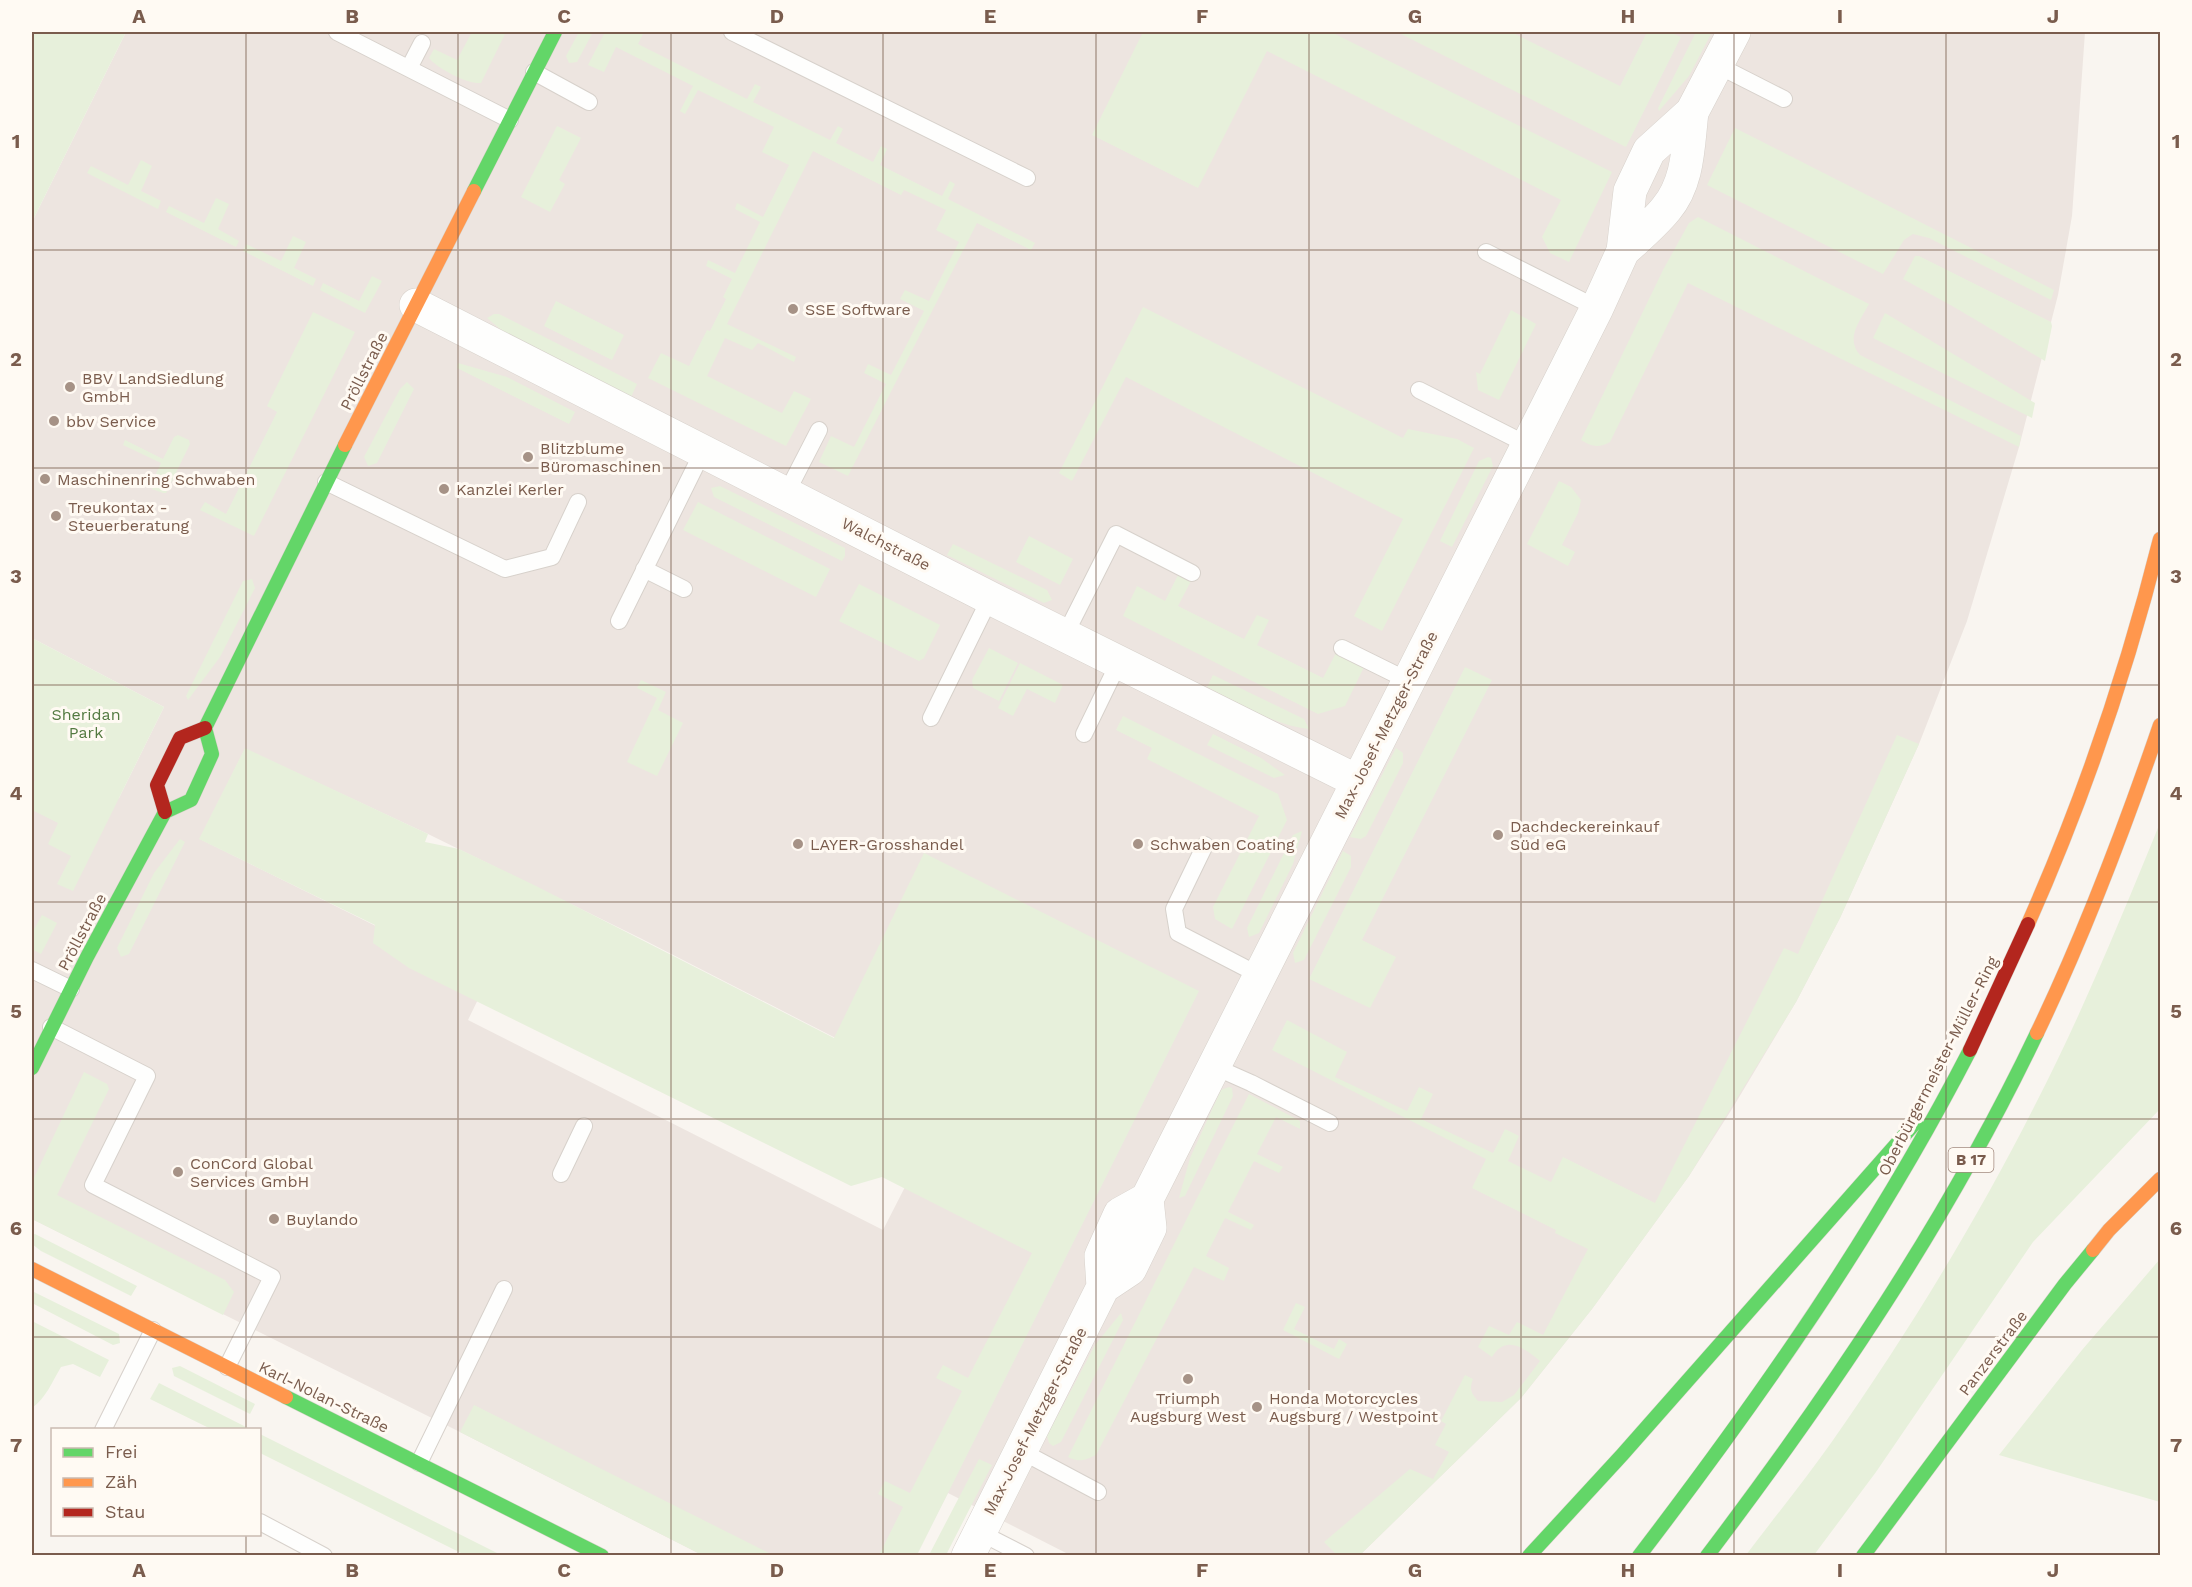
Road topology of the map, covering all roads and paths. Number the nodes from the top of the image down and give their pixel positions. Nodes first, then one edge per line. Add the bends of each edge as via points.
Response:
1 (337, 32) edge
2 (555, 32) edge
3 (732, 32) edge
4 (1734, 32) edge
5 (422, 43) dead end
6 (1717, 65) junction
7 (409, 68) junction
8 (534, 72) junction
9 (1784, 99) dead end
10 (589, 102) dead end
11 (510, 120) junction
12 (1027, 178) dead end
13 (1486, 252) dead end
14 (416, 306) junction
15 (1597, 308) junction
16 (1419, 390) dead end
17 (819, 430) dead end
18 (1528, 445) junction
19 (703, 451) junction
20 (326, 482) junction
21 (786, 494) junction
22 (579, 502) dead end
23 (2160, 539) edge
24 (644, 569) junction
25 (1192, 573) dead end
26 (684, 589) dead end
27 (990, 598) junction
28 (619, 621) dead end
29 (1065, 635) junction
30 (1342, 648) dead end
31 (1119, 662) junction
32 (1409, 681) junction
33 (931, 718) dead end
34 (2160, 725) edge
35 (206, 728) junction
36 (1084, 734) dead end
37 (1357, 781) junction
38 (165, 812) junction
39 (1205, 845) dead end
40 (32, 970) edge
41 (1259, 975) junction
42 (70, 989) junction
43 (51, 1028) junction
44 (1215, 1067) junction
45 (32, 1068) edge
46 (1953, 1080) junction
47 (1330, 1123) dead end
48 (584, 1126) dead end
49 (561, 1174) dead end
50 (2160, 1179) edge
51 (32, 1269) edge
52 (504, 1289) dead end
53 (153, 1330) junction
54 (227, 1367) junction
55 (104, 1428) edge
56 (1020, 1451) junction
57 (419, 1463) junction
58 (1098, 1492) dead end
59 (261, 1523) edge
60 (974, 1544) edge
61 (324, 1556) edge
62 (602, 1556) edge
63 (1026, 1556) edge
64 (1529, 1556) edge
65 (1639, 1556) edge
66 (1707, 1556) edge
67 (1863, 1556) edge

1 - 7 lane
2 - 8 main road, Pröllstraße
3 - 12 lane
4 - 6 street, Max-Josef-Metzger-Straße
5 - 7 lane
6 - 9 lane
6 - 15 street, Max-Josef-Metzger-Straße via 1692,112 1649,152 1640,170 1630,191 1623,251
7 - 11 lane
8 - 10 lane
8 - 11 main road, Pröllstraße
11 - 14 main road, Pröllstraße
13 - 15 lane
14 - 19 street, Walchstraße
14 - 20 main road, Pröllstraße
15 - 18 street, Max-Josef-Metzger-Straße
16 - 18 lane
17 - 21 lane
18 - 32 street, Max-Josef-Metzger-Straße
19 - 21 street, Walchstraße
19 - 24 lane
20 - 22 lane via 505,569 552,557
20 - 35 main road, Pröllstraße
21 - 27 street, Walchstraße
23 - 46 main road, Oberbürgermeister-Müller-Ring via 2135,633 2088,773 2009,968
24 - 26 lane
24 - 28 lane
25 - 29 lane via 1116,534
27 - 29 street, Walchstraße
27 - 33 lane
29 - 31 street, Walchstraße
30 - 32 lane
31 - 36 lane
31 - 37 street, Walchstraße
32 - 37 street, Max-Josef-Metzger-Straße
34 - 66 main road, B 17 via 2100,889 2058,989 1997,1113 1912,1263 1855,1353
35 - 38 main road via 212,754 191,800
35 - 38 main road via 180,738 157,784
37 - 41 street, Max-Josef-Metzger-Straße
38 - 42 main road, Pröllstraße
39 - 41 lane via 1174,909 1178,933
40 - 42 lane
41 - 44 street, Max-Josef-Metzger-Straße
42 - 43 main road, Pröllstraße
43 - 45 main road, Pröllstraße
43 - 54 lane via 147,1076 93,1185 272,1277
44 - 47 lane
44 - 56 street, Max-Josef-Metzger-Straße via 1147,1199 1120,1214 1101,1256 1103,1287
46 - 64 main road
46 - 65 main road, Oberbürgermeister-Müller-Ring via 1908,1164 1810,1322
48 - 49 lane
50 - 67 main road, Panzerstraße via 2109,1230 2065,1284
51 - 53 main road, Karl-Nolan-Straße
52 - 57 lane
53 - 54 main road, Karl-Nolan-Straße
53 - 55 lane
54 - 57 main road, Karl-Nolan-Straße
56 - 58 lane
56 - 60 street, Max-Josef-Metzger-Straße
57 - 62 main road, Karl-Nolan-Straße
59 - 61 lane
60 - 63 lane

